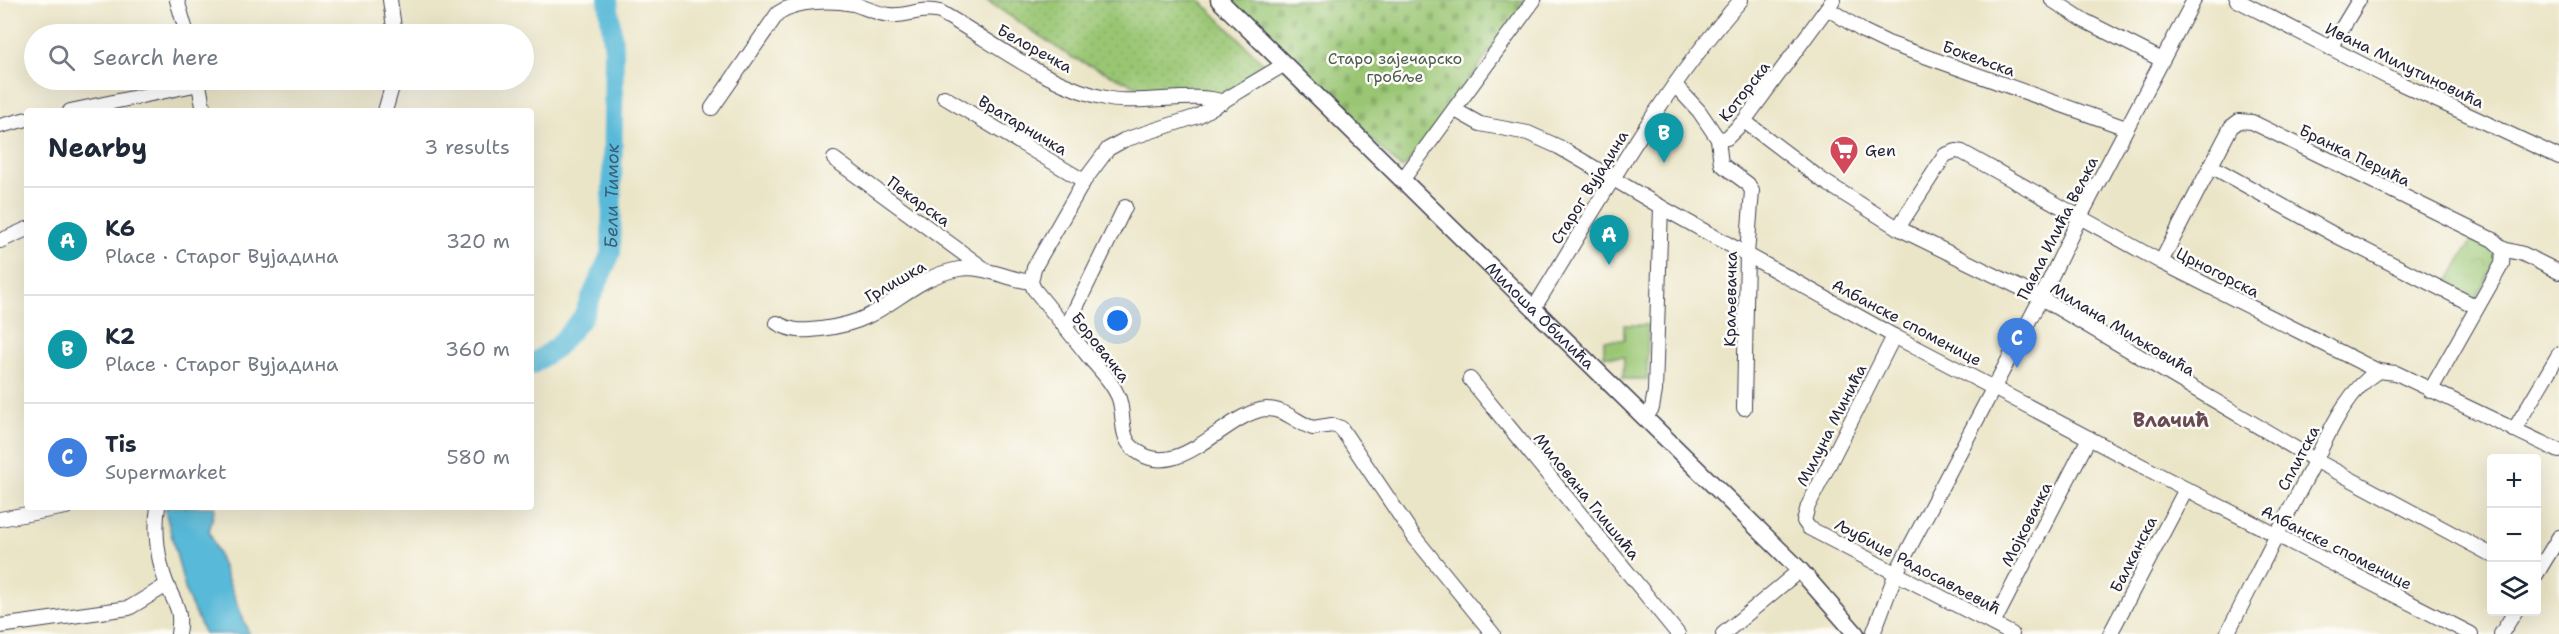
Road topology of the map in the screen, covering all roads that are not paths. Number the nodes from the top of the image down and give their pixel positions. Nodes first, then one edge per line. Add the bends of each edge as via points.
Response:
1 (177, 0) edge
2 (390, 0) edge
3 (1220, 0) edge
4 (1534, 0) edge
5 (1741, 0) edge
6 (2052, 0) edge
7 (2194, 0) edge
8 (2237, 0) edge
9 (2358, 0) edge
10 (1830, 4) edge
11 (184, 24) edge
12 (394, 24) edge
13 (2330, 48) junction
14 (2162, 60) junction
15 (1285, 64) junction
16 (1675, 85) junction
17 (163, 90) edge
18 (200, 90) edge
19 (391, 90) edge
20 (944, 97) dead end
21 (1223, 102) junction
22 (83, 108) edge
23 (203, 108) edge
24 (386, 108) edge
25 (712, 108) dead end
26 (1455, 110) junction
27 (24, 120) edge
28 (1744, 121) junction
29 (0, 126) edge
30 (2126, 129) junction
31 (1718, 139) junction
32 (2559, 157) edge
33 (834, 159) dead end
34 (2211, 166) junction
35 (1403, 179) junction
36 (1614, 179) junction
37 (1084, 181) junction
38 (1125, 207) dead end
39 (1661, 207) junction
40 (2080, 217) junction
41 (1898, 228) junction
42 (24, 230) edge
43 (0, 241) edge
44 (2503, 249) junction
45 (1747, 254) junction
46 (2161, 262) junction
47 (985, 269) junction
48 (2559, 272) edge
49 (1031, 282) junction
50 (2041, 298) junction
51 (2477, 307) junction
52 (1534, 308) junction
53 (777, 323) dead end
54 (1066, 328) junction
55 (1894, 336) junction
56 (2559, 354) edge
57 (2378, 371) junction
58 (1470, 379) dead end
59 (1993, 387) junction
60 (2430, 391) junction
61 (1744, 408) dead end
62 (1646, 418) junction
63 (2514, 430) junction
64 (2089, 438) junction
65 (2559, 451) edge
66 (2315, 460) junction
67 (2186, 489) junction
68 (50, 510) edge
69 (158, 510) edge
70 (0, 519) edge
71 (1809, 528) joint
72 (2276, 534) junction
73 (2559, 537) edge
74 (2487, 552) edge
75 (2541, 566) edge
76 (1800, 570) junction
77 (1896, 573) junction
78 (167, 585) junction
79 (2512, 616) edge
80 (1993, 624) junction
81 (0, 626) edge
82 (2233, 632) edge
83 (178, 634) edge
84 (1493, 634) edge
85 (1678, 634) edge
86 (1723, 634) edge
87 (1856, 634) edge
88 (1873, 634) edge
89 (2012, 634) edge
90 (2110, 634) edge
91 (2471, 634) edge
92 (2501, 634) edge

1 - 11 street
2 - 12 street
3 - 15 main road, Милоша Обилића
4 - 26 street
5 - 16 street, Старог Вујадина
6 - 14 street
7 - 14 street, Павла Илића Вељка
8 - 13 street, Ивана Милутиновића
9 - 13 street
10 - 28 street, Которска
10 - 30 street, Бокељска via 1863,31 1888,43
13 - 32 street, Ивана Милутиновића
14 - 30 street, Павла Илића Вељка
15 - 21 street
15 - 35 main road, Милоша Обилића
16 - 31 street, Которска via 1700,111
16 - 36 street, Старог Вујадина
17 - 22 street
18 - 23 street
19 - 24 street
20 - 37 street, Вратарничка
21 - 25 street, Белоречка via 1146,102 1085,93 1032,68 940,12 927,9 890,15 826,0 794,4 778,13
21 - 37 street via 1198,116 1113,146
26 - 35 street
26 - 36 street, Албанске споменице via 1480,124 1541,137
27 - 29 street
28 - 31 street, Которска via 1727,138
28 - 41 street, Милана Миљковића via 1822,180
30 - 40 street, Павла Илића Вељка
31 - 45 street, Краљевачка via 1721,164 1752,191
33 - 47 street, Пекарска
34 - 44 street, Бранка Перића via 2233,124 2247,121 2493,240
34 - 46 street, Бранка Перића
34 - 51 street
35 - 52 main road, Милоша Обилића
36 - 39 street, Албанске споменице
36 - 52 street, Старог Вујадина
37 - 49 street via 1034,268
38 - 54 street
39 - 45 street, Албанске споменице
39 - 62 street via 1655,391
40 - 41 street, Црногорска via 1956,151 1945,155
40 - 46 street, Црногорска
40 - 50 street, Павла Илића Вељка
41 - 50 street, Милана Миљковића
42 - 43 street
44 - 48 street, Бранка Перића
44 - 51 street via 2502,264
45 - 55 street, Албанске споменице
45 - 61 street, Краљевачка
46 - 57 street, Црногорска
47 - 49 street, Грлишка
47 - 53 street, Грлишка via 958,269 933,276 852,322 797,332
49 - 54 street, Боровачка
50 - 59 street, Павла Илића Вељка
50 - 66 street, Милана Миљковића
51 - 60 street
52 - 62 main road, Милоша Обилића
54 - 84 street, Боровачка via 1112,382 1122,406 1125,437 1146,456 1179,455 1250,414 1267,409 1292,416 1312,428 1341,428 1415,538
55 - 59 street, Албанске споменице
55 - 71 street, Милуна Минића via 1804,514 1803,521
56 - 63 street
57 - 60 street, Црногорска via 2396,374
57 - 66 street, Сплитска via 2352,395
58 - 85 street, Милована Глишића
59 - 64 street, Албанске споменице
59 - 77 street, Павла Илића Вељка
60 - 63 street, Црногорска
62 - 76 main road, Милоша Обилића
63 - 65 street, Црногорска
64 - 67 street, Албанске споменице
64 - 80 street, Мојковачка
66 - 72 street, Сплитска
66 - 74 street, Милана Миљковића
67 - 72 street, Албанске споменице
67 - 90 street, Балканска
68 - 70 street
69 - 78 street via 158,541
71 - 77 street, Љубице Радосављевић
72 - 82 street, Сплитска
72 - 91 street, Албанске споменице
73 - 75 street
76 - 86 street
76 - 87 main road, Милоша Обилића
77 - 80 street, Љубице Радосављевић
77 - 88 street, Павла Илића Вељка
78 - 81 street via 129,608
78 - 83 street via 179,610
79 - 92 street
80 - 89 street, Љубице Радосављевић

